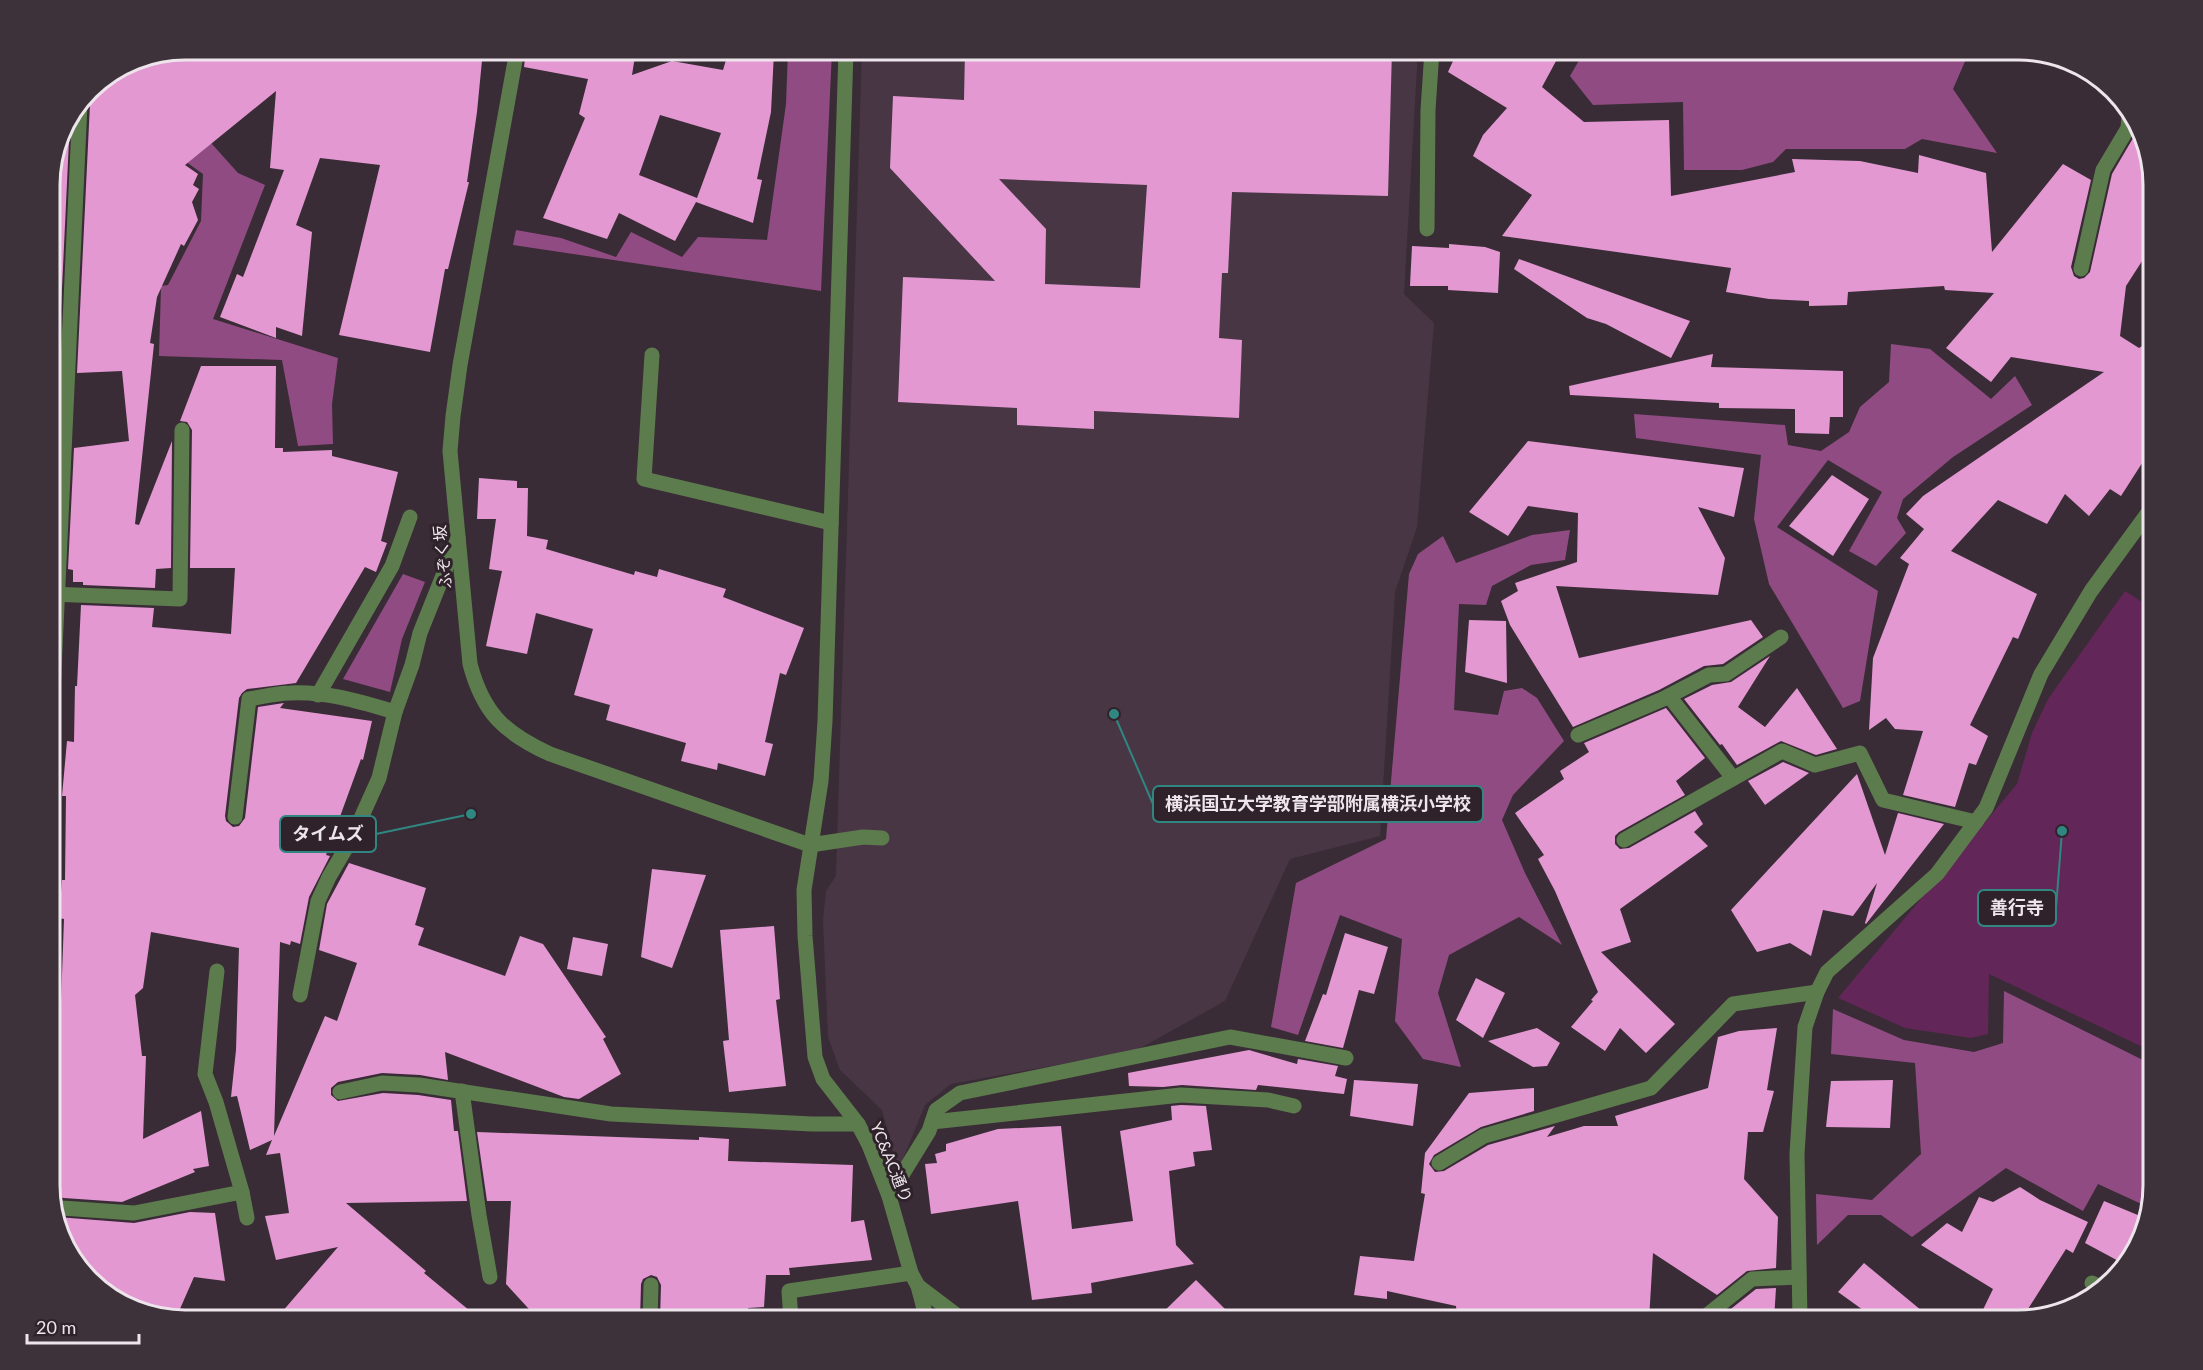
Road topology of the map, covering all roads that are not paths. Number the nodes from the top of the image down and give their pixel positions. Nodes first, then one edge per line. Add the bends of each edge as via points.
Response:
1 (515, 60) edge
2 (846, 60) edge
3 (1431, 60) edge
4 (79, 119) edge
5 (2128, 127) edge
6 (1427, 229) dead end
7 (2081, 269) dead end
8 (652, 355) dead end
9 (182, 430) dead end
10 (60, 467) edge
11 (410, 517) dead end
12 (2143, 520) edge
13 (831, 523) junction
14 (459, 537) junction
15 (60, 594) edge
16 (1781, 637) dead end
17 (318, 695) junction
18 (1669, 696) junction
19 (395, 712) junction
20 (1578, 735) dead end
21 (1733, 778) junction
22 (235, 817) dead end
23 (1976, 822) junction
24 (882, 838) dead end
25 (1624, 840) dead end
26 (810, 845) junction
27 (217, 971) dead end
28 (1817, 992) junction
29 (300, 995) dead end
30 (1346, 1058) dead end
31 (462, 1091) junction
32 (340, 1092) dead end
33 (1294, 1106) dead end
34 (932, 1122) junction
35 (858, 1124) junction
36 (1439, 1162) dead end
37 (242, 1191) junction
38 (889, 1196) junction
39 (62, 1208) edge
40 (247, 1218) dead end
41 (490, 1277) dead end
42 (1799, 1277) junction
43 (914, 1279) junction
44 (651, 1284) dead end
45 (650, 1310) edge
46 (790, 1310) edge
47 (924, 1310) edge
48 (951, 1310) edge
49 (1713, 1310) edge
50 (1800, 1310) edge

1 - 14 street, ふぞく坂 via 453,416 450,451
2 - 13 street, YC&AC通り
3 - 6 street
4 - 10 street
5 - 7 street via 2103,170
8 - 13 street via 644,479
9 - 15 street via 180,599
11 - 17 street via 392,566
12 - 23 street via 2091,591 2040,674 1986,808
13 - 26 street, YC&AC通り via 821,781
14 - 19 street via 432,600
14 - 26 street, ふぞく坂 via 470,664 488,709 506,728 550,754
16 - 18 street via 1726,674 1708,675
17 - 19 street via 347,698
17 - 22 street via 290,693 249,699
18 - 20 street
18 - 21 street
19 - 29 street via 379,778 318,901
21 - 23 street via 1782,751 1815,765 1860,753 1883,800
21 - 25 street
23 - 28 street via 1937,874 1827,972
24 - 26 street
26 - 35 street, YC&AC通り via 804,890 815,1057 823,1079
27 - 37 street via 205,1074
28 - 36 street via 1732,1004 1651,1088 1484,1136
28 - 42 street via 1805,1027 1797,1154
30 - 34 street via 1230,1037 960,1093 936,1110
31 - 32 street via 382,1083
31 - 35 street via 611,1114
31 - 41 street
33 - 34 street via 1268,1100 1181,1095
34 - 38 street
35 - 38 street, YC&AC通り
37 - 39 street via 134,1213
37 - 40 street
38 - 43 street, YC&AC通り
42 - 49 street via 1752,1279
42 - 50 street
43 - 46 street via 789,1291
43 - 47 street, YC&AC通り
43 - 48 street
44 - 45 street

